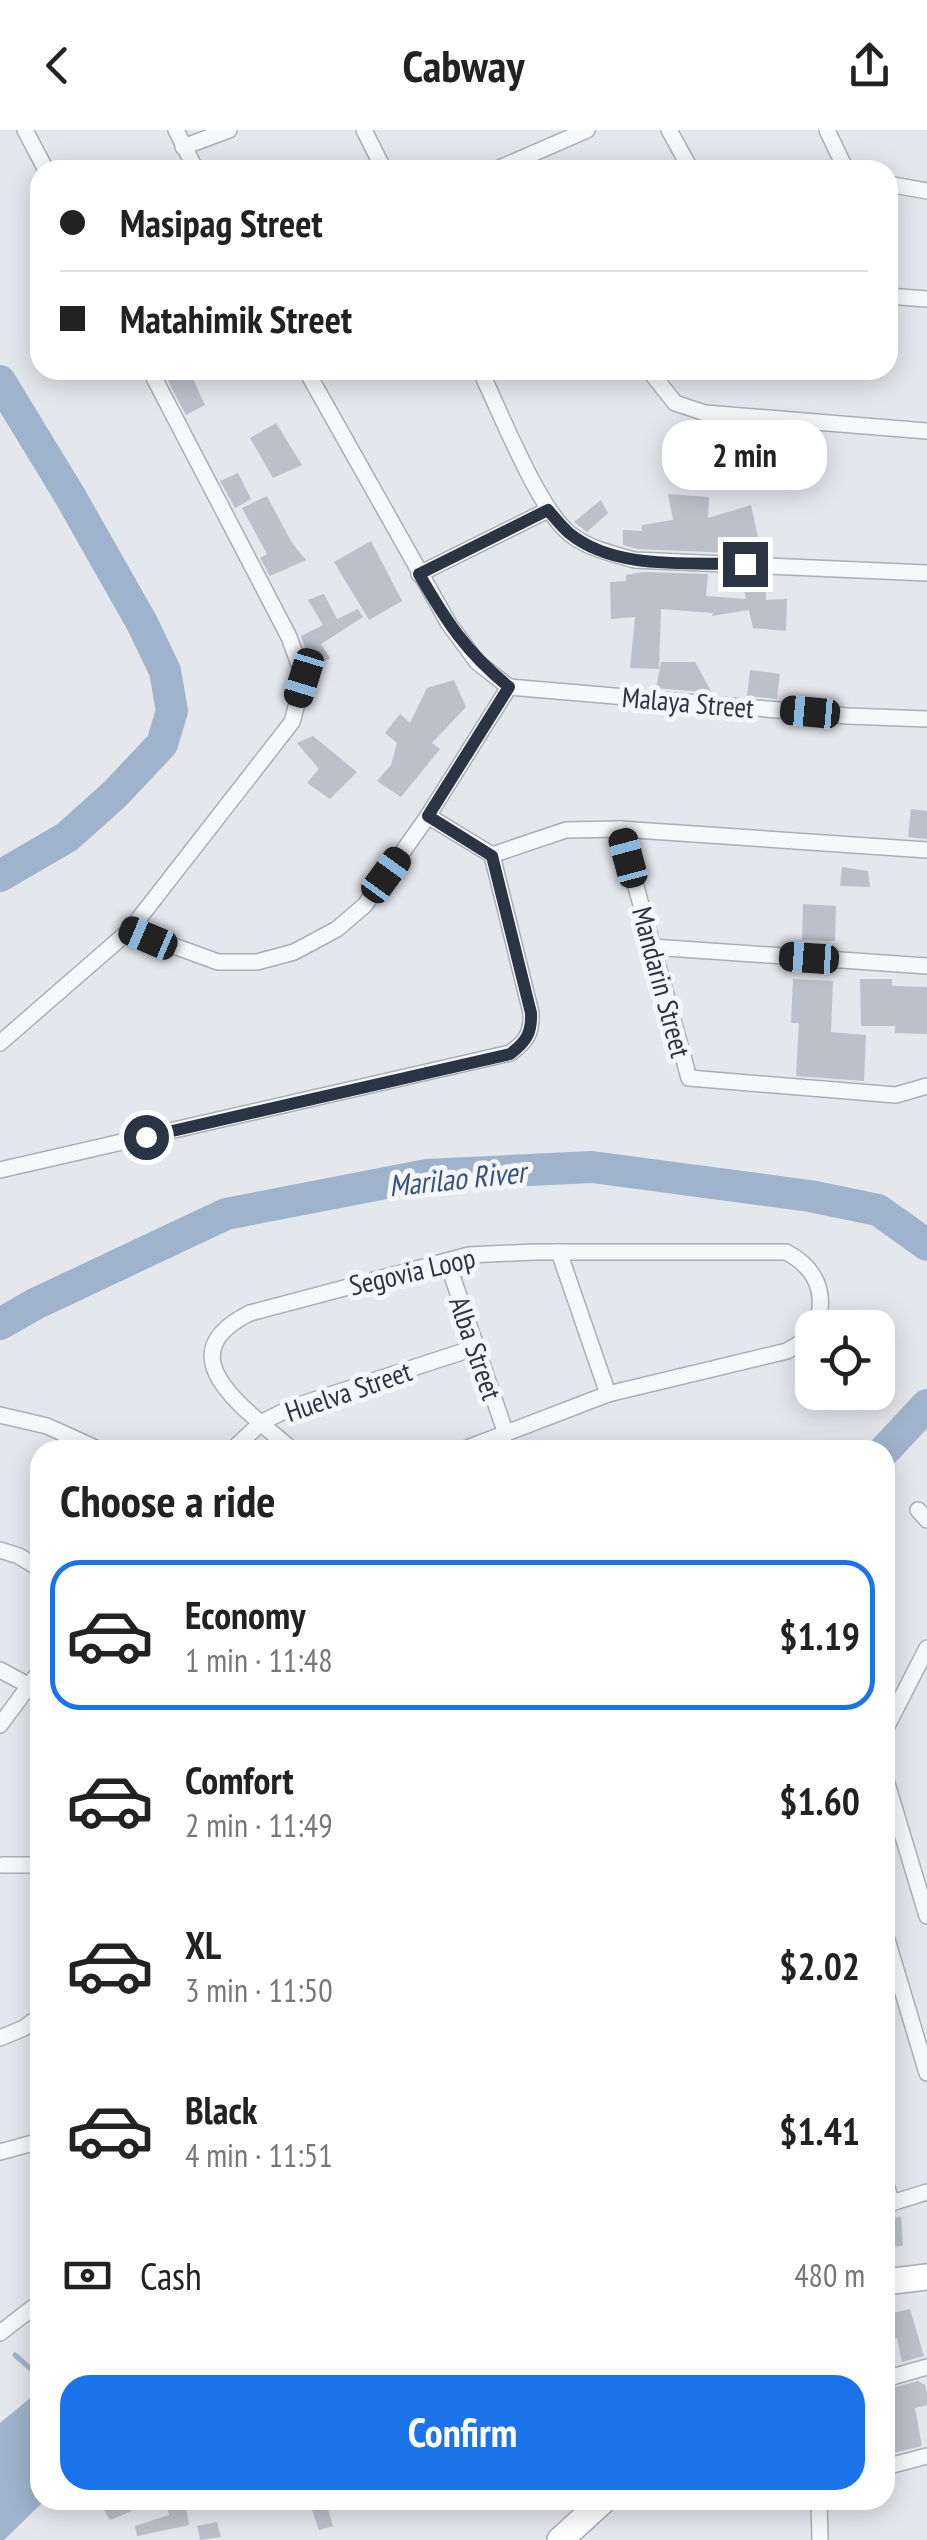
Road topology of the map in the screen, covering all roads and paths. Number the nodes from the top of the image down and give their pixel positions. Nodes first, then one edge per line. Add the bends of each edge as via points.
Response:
1 (25, 130) edge
2 (176, 130) edge
3 (228, 130) edge
4 (364, 130) edge
5 (588, 130) edge
6 (668, 130) edge
7 (828, 130) edge
8 (183, 147) junction
9 (41, 160) edge
10 (190, 160) edge
11 (379, 160) edge
12 (535, 160) edge
13 (684, 160) edge
14 (842, 160) edge
15 (898, 186) edge
16 (927, 191) edge
17 (898, 297) edge
18 (927, 298) edge
19 (155, 380) edge
20 (312, 380) edge
21 (485, 380) edge
22 (657, 380) edge
23 (927, 431) edge
24 (548, 510) junction
25 (927, 573) edge
26 (419, 574) junction
27 (509, 687) junction
28 (927, 719) edge
29 (428, 816) junction
30 (620, 828) junction
31 (927, 850) edge
32 (492, 856) junction
33 (130, 930) junction
34 (652, 947) junction
35 (927, 966) edge
36 (0, 1044) edge
37 (927, 1086) edge
38 (0, 1170) edge
39 (559, 1252) junction
40 (446, 1262) junction
41 (821, 1310) edge
42 (795, 1346) edge
43 (474, 1348) junction
44 (608, 1394) junction
45 (0, 1415) edge
46 (262, 1422) junction
47 (506, 1434) junction
48 (78, 1440) edge
49 (243, 1440) edge
50 (281, 1440) edge
51 (490, 1440) edge
52 (0, 1550) edge
53 (30, 1564) edge
54 (927, 1648) edge
55 (0, 1670) edge
56 (30, 1683) edge
57 (28, 1685) junction
58 (895, 1710) edge
59 (0, 1724) edge
60 (895, 1810) edge
61 (1, 1864) edge
62 (30, 1865) edge
63 (927, 1916) edge
64 (895, 1966) edge
65 (30, 2024) edge
66 (0, 2038) edge
67 (927, 2072) edge
68 (30, 2143) edge
69 (0, 2152) edge
70 (927, 2192) edge
71 (895, 2202) edge
72 (927, 2277) edge
73 (895, 2281) edge
74 (30, 2310) edge
75 (0, 2333) edge
76 (927, 2367) edge
77 (895, 2376) edge
78 (927, 2456) edge
79 (895, 2464) edge
80 (593, 2510) edge
81 (820, 2510) edge
82 (560, 2540) edge
83 (820, 2540) edge

1 - 9 street
2 - 8 street
3 - 8 street
4 - 11 street
5 - 12 street
6 - 13 street
7 - 14 street
8 - 10 street
15 - 16 street
17 - 18 street
19 - 33 street via 290,637 304,678 292,722
20 - 26 street
21 - 24 street
22 - 23 street via 676,403 705,413
24 - 25 street via 570,534 635,560
24 - 26 street
26 - 27 street via 478,662
27 - 28 street, Malaya Street
27 - 29 street
29 - 32 street
29 - 33 street via 364,905 294,952 257,962 218,962
30 - 31 street
30 - 32 street via 566,830
30 - 34 street, Mandarin Street
32 - 38 street via 531,1013 524,1044 510,1054
33 - 36 street
34 - 35 street
34 - 37 street, Mandarin Street via 689,1078 896,1095
39 - 40 street, Segovia Loop via 497,1252
39 - 41 street, Segovia Loop via 786,1252 813,1272
39 - 44 street
40 - 43 street, Alba Street
40 - 46 street, Segovia Loop via 228,1324 214,1348 215,1375
42 - 44 street
43 - 46 street, Huelva Street
43 - 47 street, Alba Street
44 - 47 street
45 - 48 street
46 - 49 street, Huelva Street
46 - 50 street, Segovia Loop
47 - 51 street
52 - 53 street
54 - 58 street
55 - 57 street
56 - 57 street
57 - 59 street
60 - 63 street
61 - 62 street
64 - 67 street
65 - 66 street
68 - 69 street
70 - 71 street
72 - 73 main road
74 - 75 street
76 - 77 street
78 - 79 street
80 - 82 main road
81 - 83 street

